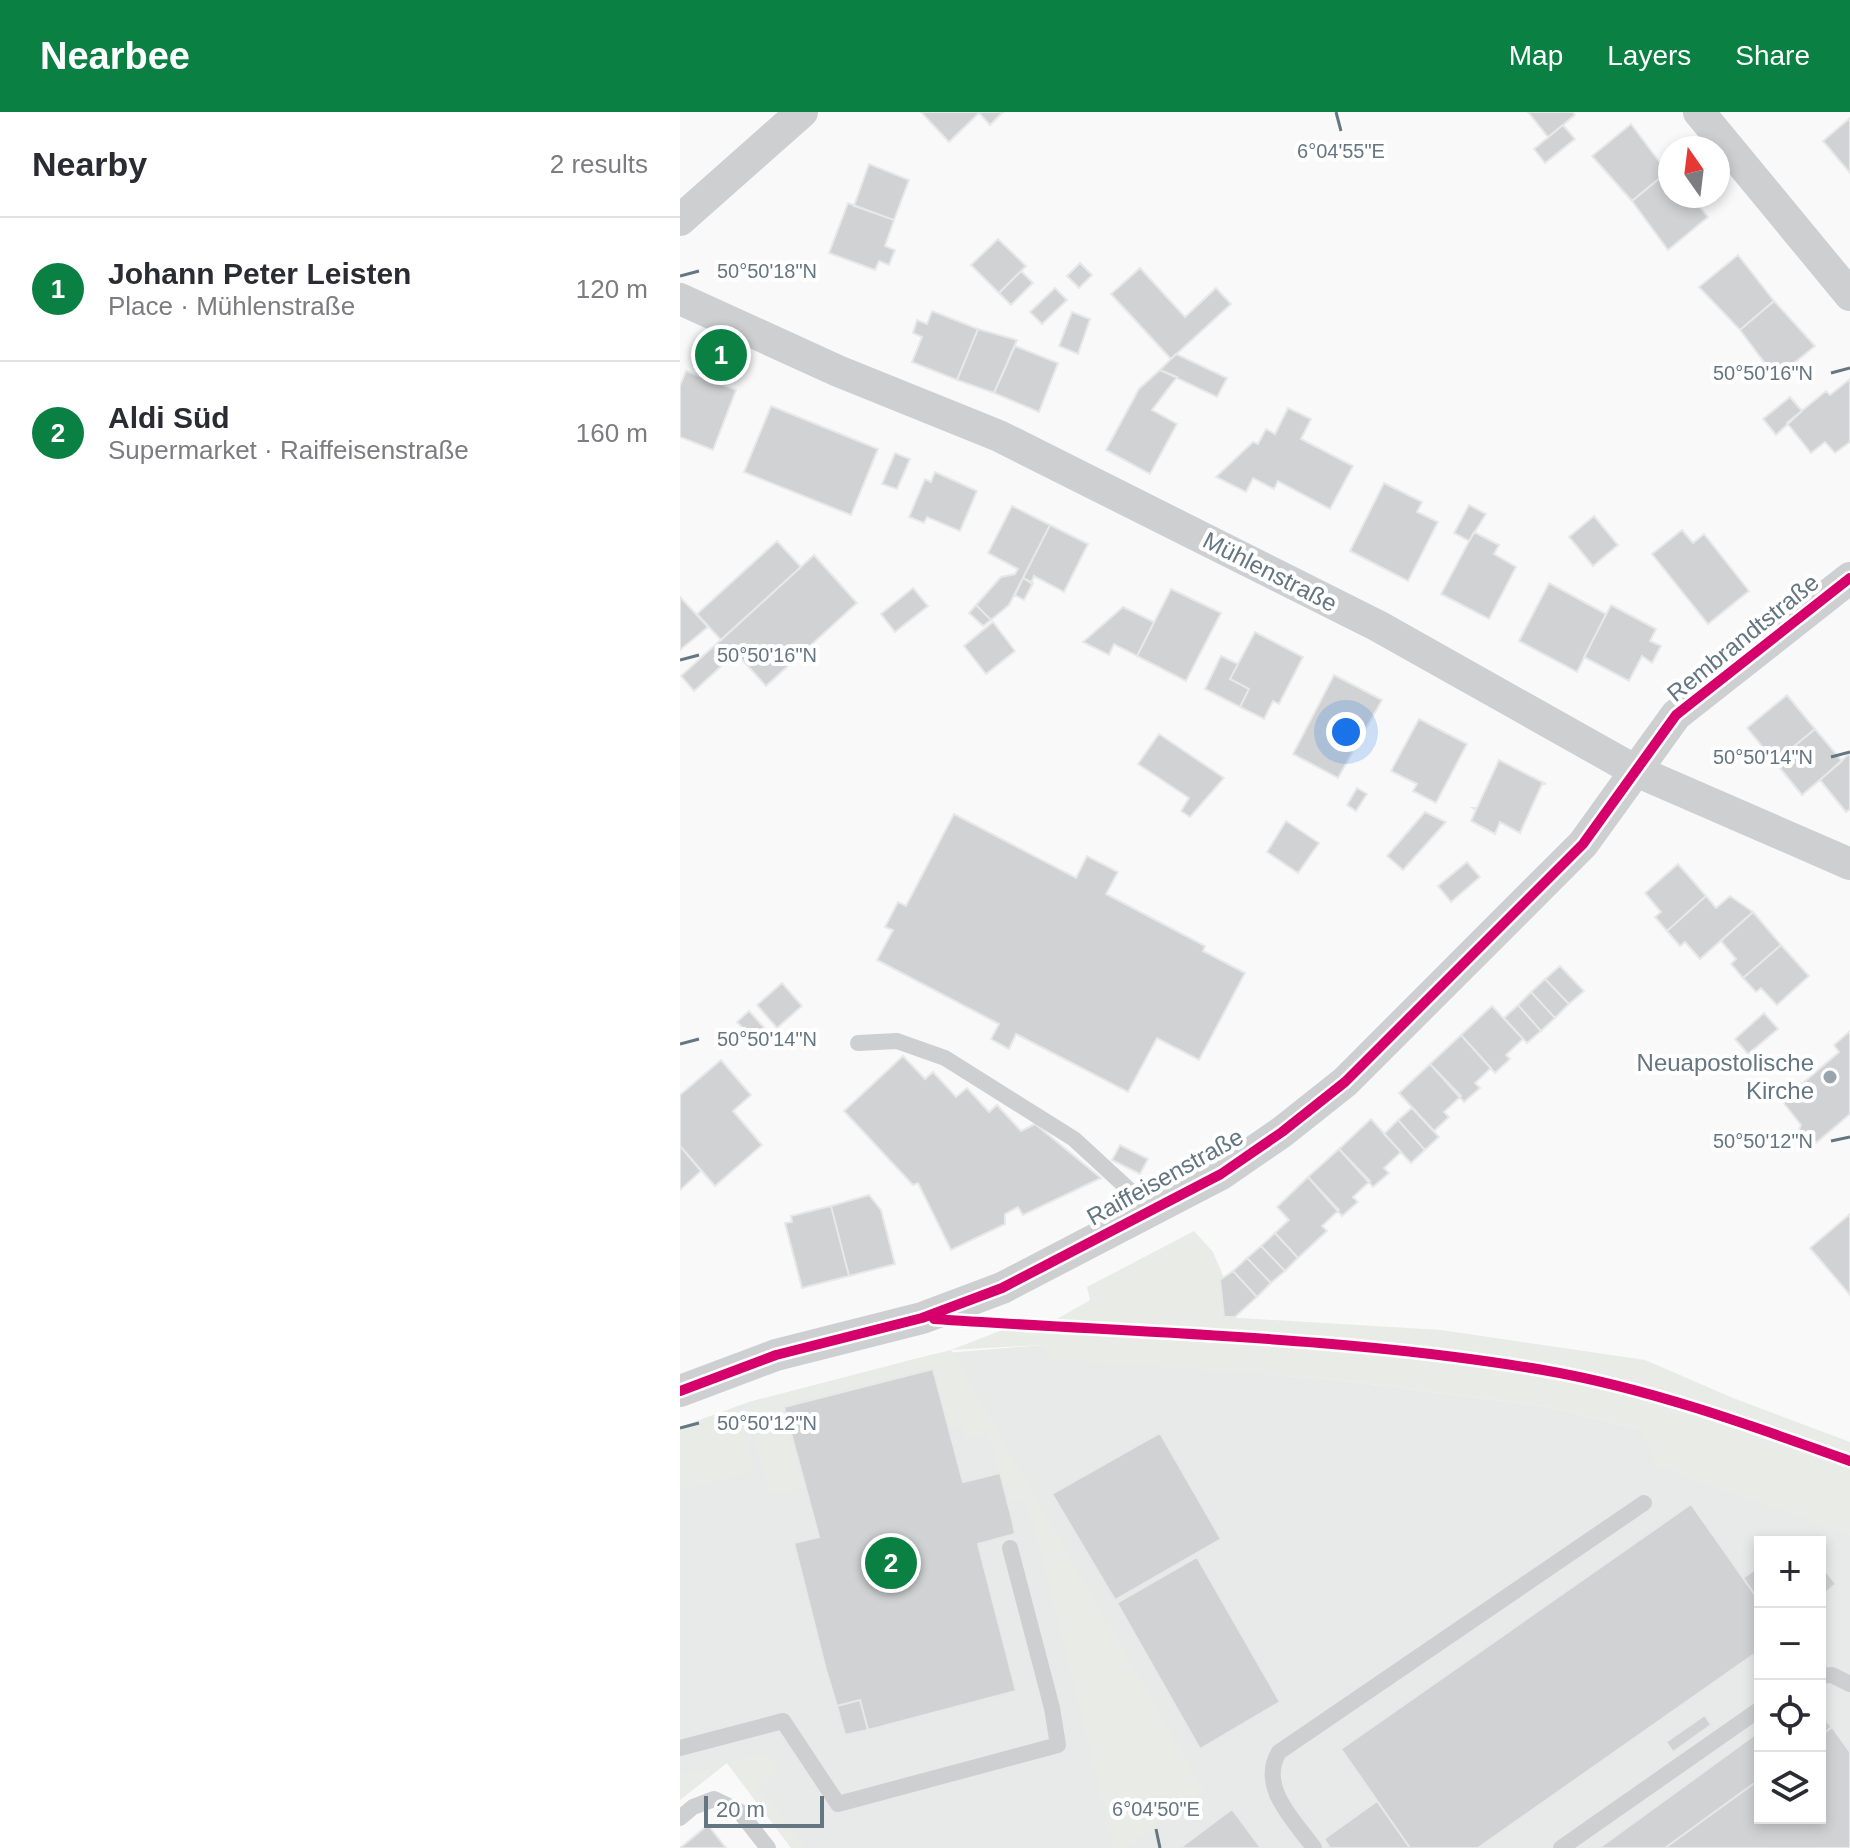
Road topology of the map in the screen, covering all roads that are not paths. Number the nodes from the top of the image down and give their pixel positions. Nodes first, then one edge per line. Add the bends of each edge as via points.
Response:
1 (802, 112) edge
2 (1699, 112) edge
3 (680, 220) edge
4 (1850, 295) edge
5 (680, 299) edge
6 (1850, 578) edge
7 (1634, 770) junction
8 (1850, 864) edge
9 (858, 1043) dead end
10 (1151, 1210) junction
11 (680, 1391) edge
12 (1644, 1503) dead end
13 (1010, 1548) dead end
14 (1826, 1676) edge
15 (1850, 1684) edge
16 (1754, 1713) edge
17 (680, 1748) edge
18 (680, 1818) edge
19 (768, 1848) edge
20 (1314, 1848) edge
21 (1561, 1848) edge

1 - 3 street
2 - 4 street
5 - 7 street, Mühlenstraße via 999,436 1378,626
6 - 7 street, Rembrandtstraße via 1676,715
7 - 8 street, Mühlenstraße
7 - 10 street, Raiffeisenstraße via 1583,844 1345,1082 1221,1174
9 - 10 lane via 897,1041 945,1058 1074,1139
10 - 11 street, Raiffeisenstraße via 1002,1288 945,1311 776,1355
12 - 20 lane via 1279,1752 1270,1766 1274,1791
13 - 17 lane via 1058,1745 838,1804 783,1721
14 - 15 lane
16 - 21 lane
18 - 19 lane via 714,1799 739,1811

